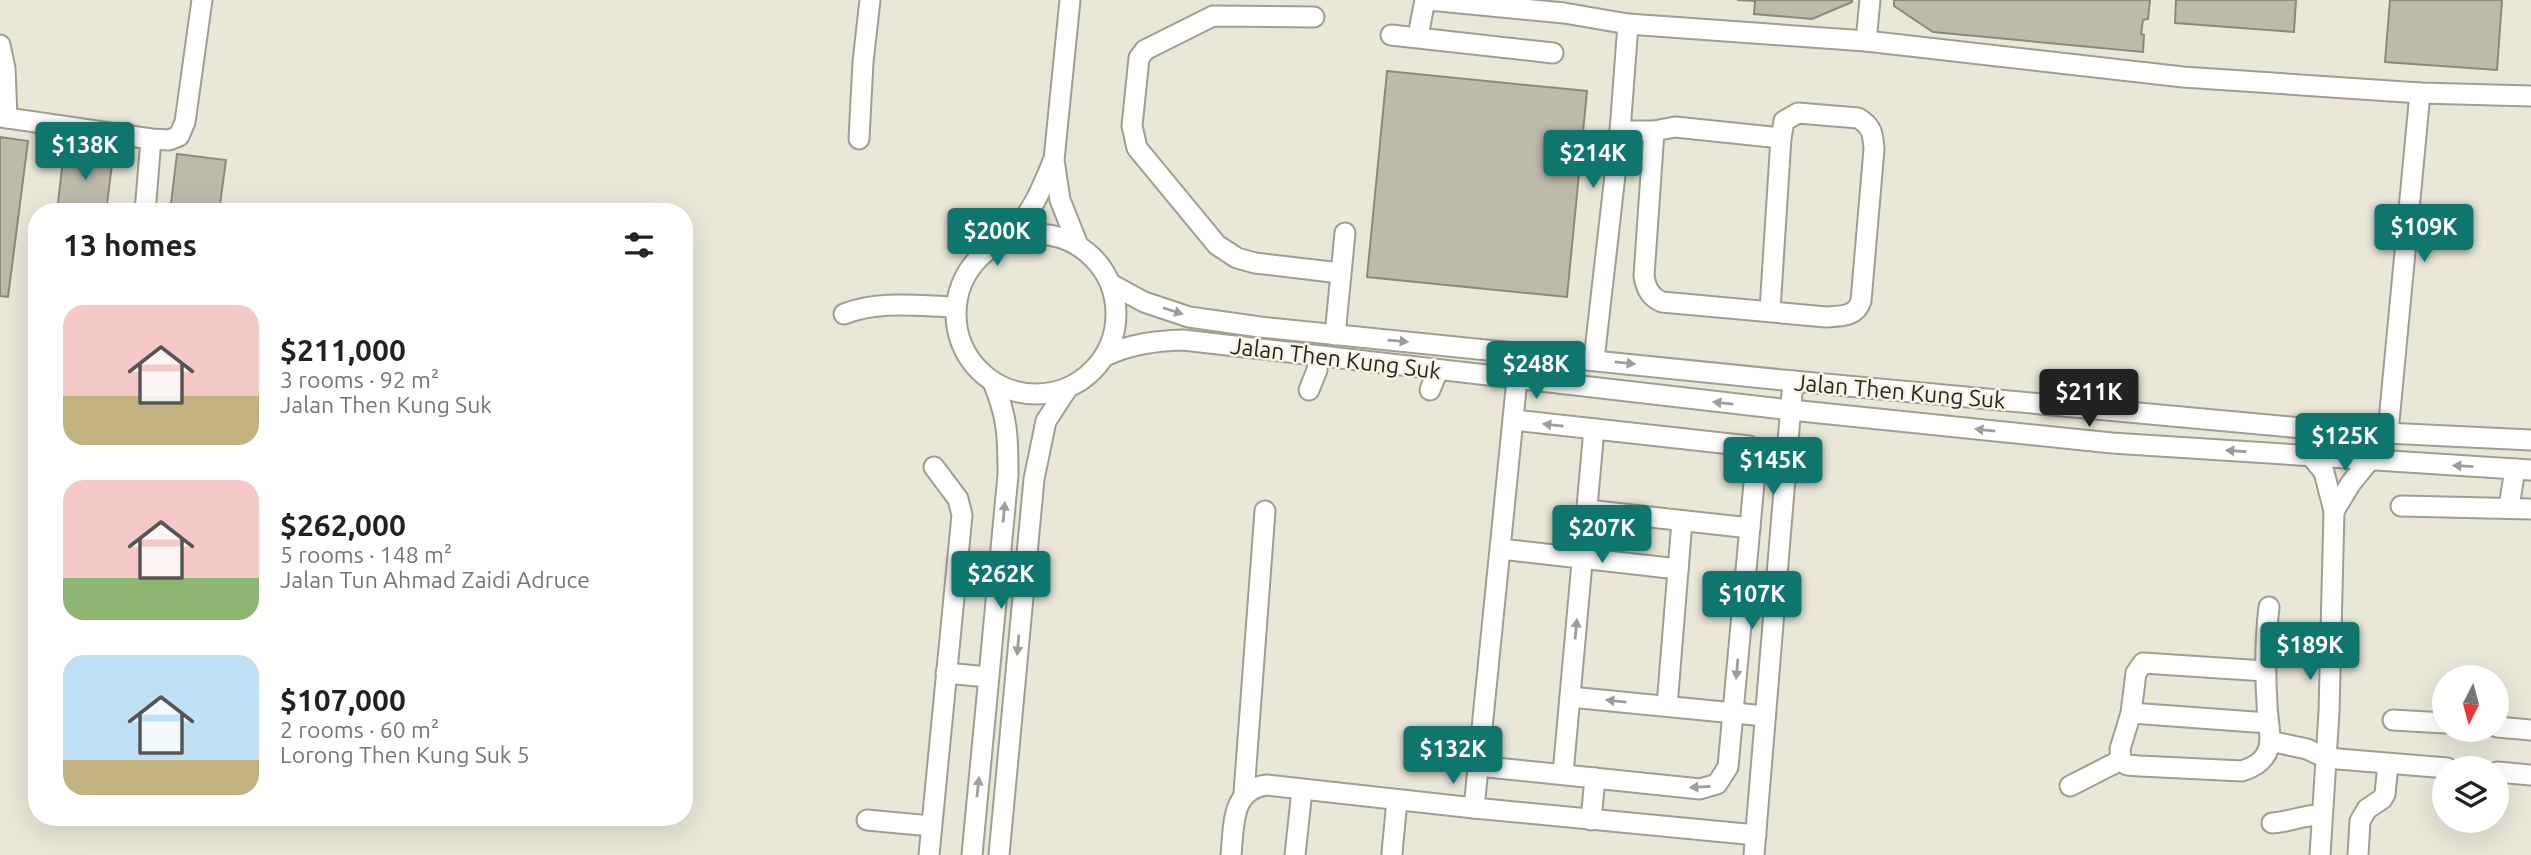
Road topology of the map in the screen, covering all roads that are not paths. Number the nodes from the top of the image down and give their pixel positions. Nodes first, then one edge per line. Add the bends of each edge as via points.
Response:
1 (202, 0) edge
2 (870, 0) edge
3 (1070, 0) edge
4 (1427, 0) edge
5 (1870, 0) edge
6 (1451, 1) edge
7 (1314, 17) dead end
8 (1628, 24) junction
9 (1391, 35) dead end
10 (1418, 36) junction
11 (1866, 41) junction
12 (0, 46) edge
13 (1553, 53) dead end
14 (2420, 93) junction
15 (2531, 96) edge
16 (3, 117) edge
17 (1620, 131) junction
18 (1654, 131) junction
19 (1781, 138) junction
20 (151, 139) junction
21 (859, 139) dead end
22 (1054, 160) junction
23 (146, 203) edge
24 (1345, 233) dead end
25 (1005, 239) junction
26 (1078, 245) junction
27 (1340, 273) junction
28 (1111, 284) junction
29 (955, 307) junction
30 (1770, 310) junction
31 (844, 314) dead end
32 (1335, 335) junction
33 (1105, 356) junction
34 (1318, 357) junction
35 (1594, 360) junction
36 (1438, 370) junction
37 (1517, 379) junction
38 (1793, 381) junction
39 (993, 382) junction
40 (1067, 389) junction
41 (1309, 390) dead end
42 (1430, 390) dead end
43 (1791, 410) junction
44 (1514, 420) junction
45 (1594, 429) junction
46 (2388, 432) junction
47 (2531, 440) edge
48 (2311, 456) junction
49 (2369, 461) junction
50 (934, 467) dead end
51 (2523, 470) edge
52 (2401, 506) dead end
53 (2509, 507) junction
54 (2531, 509) edge
55 (1587, 510) junction
56 (1265, 511) dead end
57 (2334, 511) junction
58 (1682, 521) junction
59 (1750, 528) junction
60 (1501, 550) junction
61 (1582, 558) junction
62 (1678, 569) junction
63 (1744, 583) junction
64 (1776, 587) junction
65 (2269, 607) dead end
66 (2265, 671) junction
67 (946, 673) junction
68 (988, 677) junction
69 (1570, 697) junction
70 (1667, 706) junction
71 (1733, 713) junction
72 (2131, 713) junction
73 (1765, 716) junction
74 (2393, 720) dead end
75 (2432, 722) edge
76 (2510, 728) edge
77 (2531, 730) edge
78 (2269, 732) junction
79 (2326, 758) junction
80 (2121, 760) junction
81 (2388, 764) junction
82 (1478, 766) junction
83 (2432, 767) edge
84 (2509, 773) edge
85 (1563, 774) junction
86 (2531, 775) edge
87 (1595, 778) junction
88 (2070, 786) dead end
89 (1302, 790) junction
90 (1244, 793) junction
91 (1396, 800) junction
92 (1474, 808) junction
93 (2321, 815) junction
94 (867, 820) dead end
95 (1591, 820) junction
96 (2272, 823) dead end
97 (931, 826) junction
98 (1755, 845) edge
99 (1392, 853) edge
100 (929, 855) edge
101 (972, 855) edge
102 (999, 855) edge
103 (1231, 855) edge
104 (1295, 855) edge
105 (2320, 855) edge
106 (2358, 855) edge

1 - 20 street via 183,130 169,140
2 - 21 street
3 - 22 street
4 - 6 street
4 - 10 street
5 - 11 street
6 - 8 street
7 - 27 street via 1213,16 1145,50 1139,58 1132,126 1137,148 1217,245 1255,263
8 - 11 street
8 - 17 street
9 - 10 street
10 - 13 street
11 - 14 street via 2183,77
12 - 16 street via 5,68
14 - 15 street
14 - 46 street
16 - 20 street
17 - 18 street
17 - 35 street
18 - 19 street via 1675,127
18 - 30 street via 1644,276 1648,292 1662,302
19 - 30 street
19 - 30 street via 1784,121 1798,113 1858,118 1873,132 1874,149 1858,308 1843,316 1826,317
20 - 23 street
22 - 25 street via 1029,214
22 - 26 street via 1060,200
24 - 27 street
25 - 26 street via 1030,233
25 - 29 street via 970,266
26 - 28 street via 1098,262
27 - 32 street
28 -> 32 street, Jalan Then Kung Suk via 1144,302 1189,317
28 - 33 street via 1117,321
29 - 31 street via 878,305
29 - 39 street via 956,330 964,351 976,369
32 -> 35 street, Jalan Then Kung Suk
33 - 34 street, Jalan Then Kung Suk via 1136,345 1183,340
33 - 40 street
34 - 36 street, Jalan Then Kung Suk
34 - 41 street
35 -> 38 street, Jalan Then Kung Suk
36 - 37 street, Jalan Then Kung Suk
36 - 42 street
43 -> 37 street, Jalan Then Kung Suk
37 - 44 street
38 - 43 street
38 - 46 street, Jalan Then Kung Suk via 2323,430
39 - 40 street via 1017,392
68 -> 39 street via 1007,475 1007,421
40 -> 102 street via 1046,421 1034,480
48 -> 43 street, Jalan Then Kung Suk via 2112,443
43 - 64 street
45 -> 44 street
44 - 60 street
45 - 55 street
45 - 59 street via 1754,449
46 - 47 street, Jalan Then Kung Suk
48 - 49 street, Jalan Then Kung Suk
48 - 57 street via 2324,472
51 -> 49 street, Jalan Then Kung Suk
49 - 57 street
50 - 67 street via 958,499 962,515
51 - 53 street
52 - 53 street
53 - 54 street
55 - 58 street
55 - 61 street
56 - 90 street
57 - 79 street
58 - 59 street
58 - 62 street
59 - 63 street
60 - 61 street
60 - 82 street
61 - 62 street
69 -> 61 street
62 - 70 street
63 - 64 street
63 -> 71 street
64 - 73 street
65 - 66 street
66 - 72 street via 2143,663 2136,673
66 - 78 street
67 - 68 street
67 - 97 street
101 -> 68 street
70 -> 69 street
69 - 85 street
70 - 71 street
71 - 73 street
71 -> 87 street via 1727,767 1717,784 1700,789
72 - 78 street
72 - 80 street
73 - 98 street
74 - 75 street
76 - 77 street
78 - 79 street
78 - 80 street via 2269,749 2258,765 2242,771 2127,765
79 - 81 street
79 - 93 street
80 - 88 street
81 - 83 street
81 - 106 street via 2385,794 2360,821
82 - 85 street
82 - 92 street
84 - 86 street
85 - 87 street
87 - 95 street
89 - 90 street via 1267,785
89 - 91 street
89 - 104 street
90 - 103 street via 1236,811
91 - 92 street
91 - 99 street
92 - 95 street
93 - 96 street
93 - 105 street
94 - 97 street
95 - 98 street
97 - 100 street

